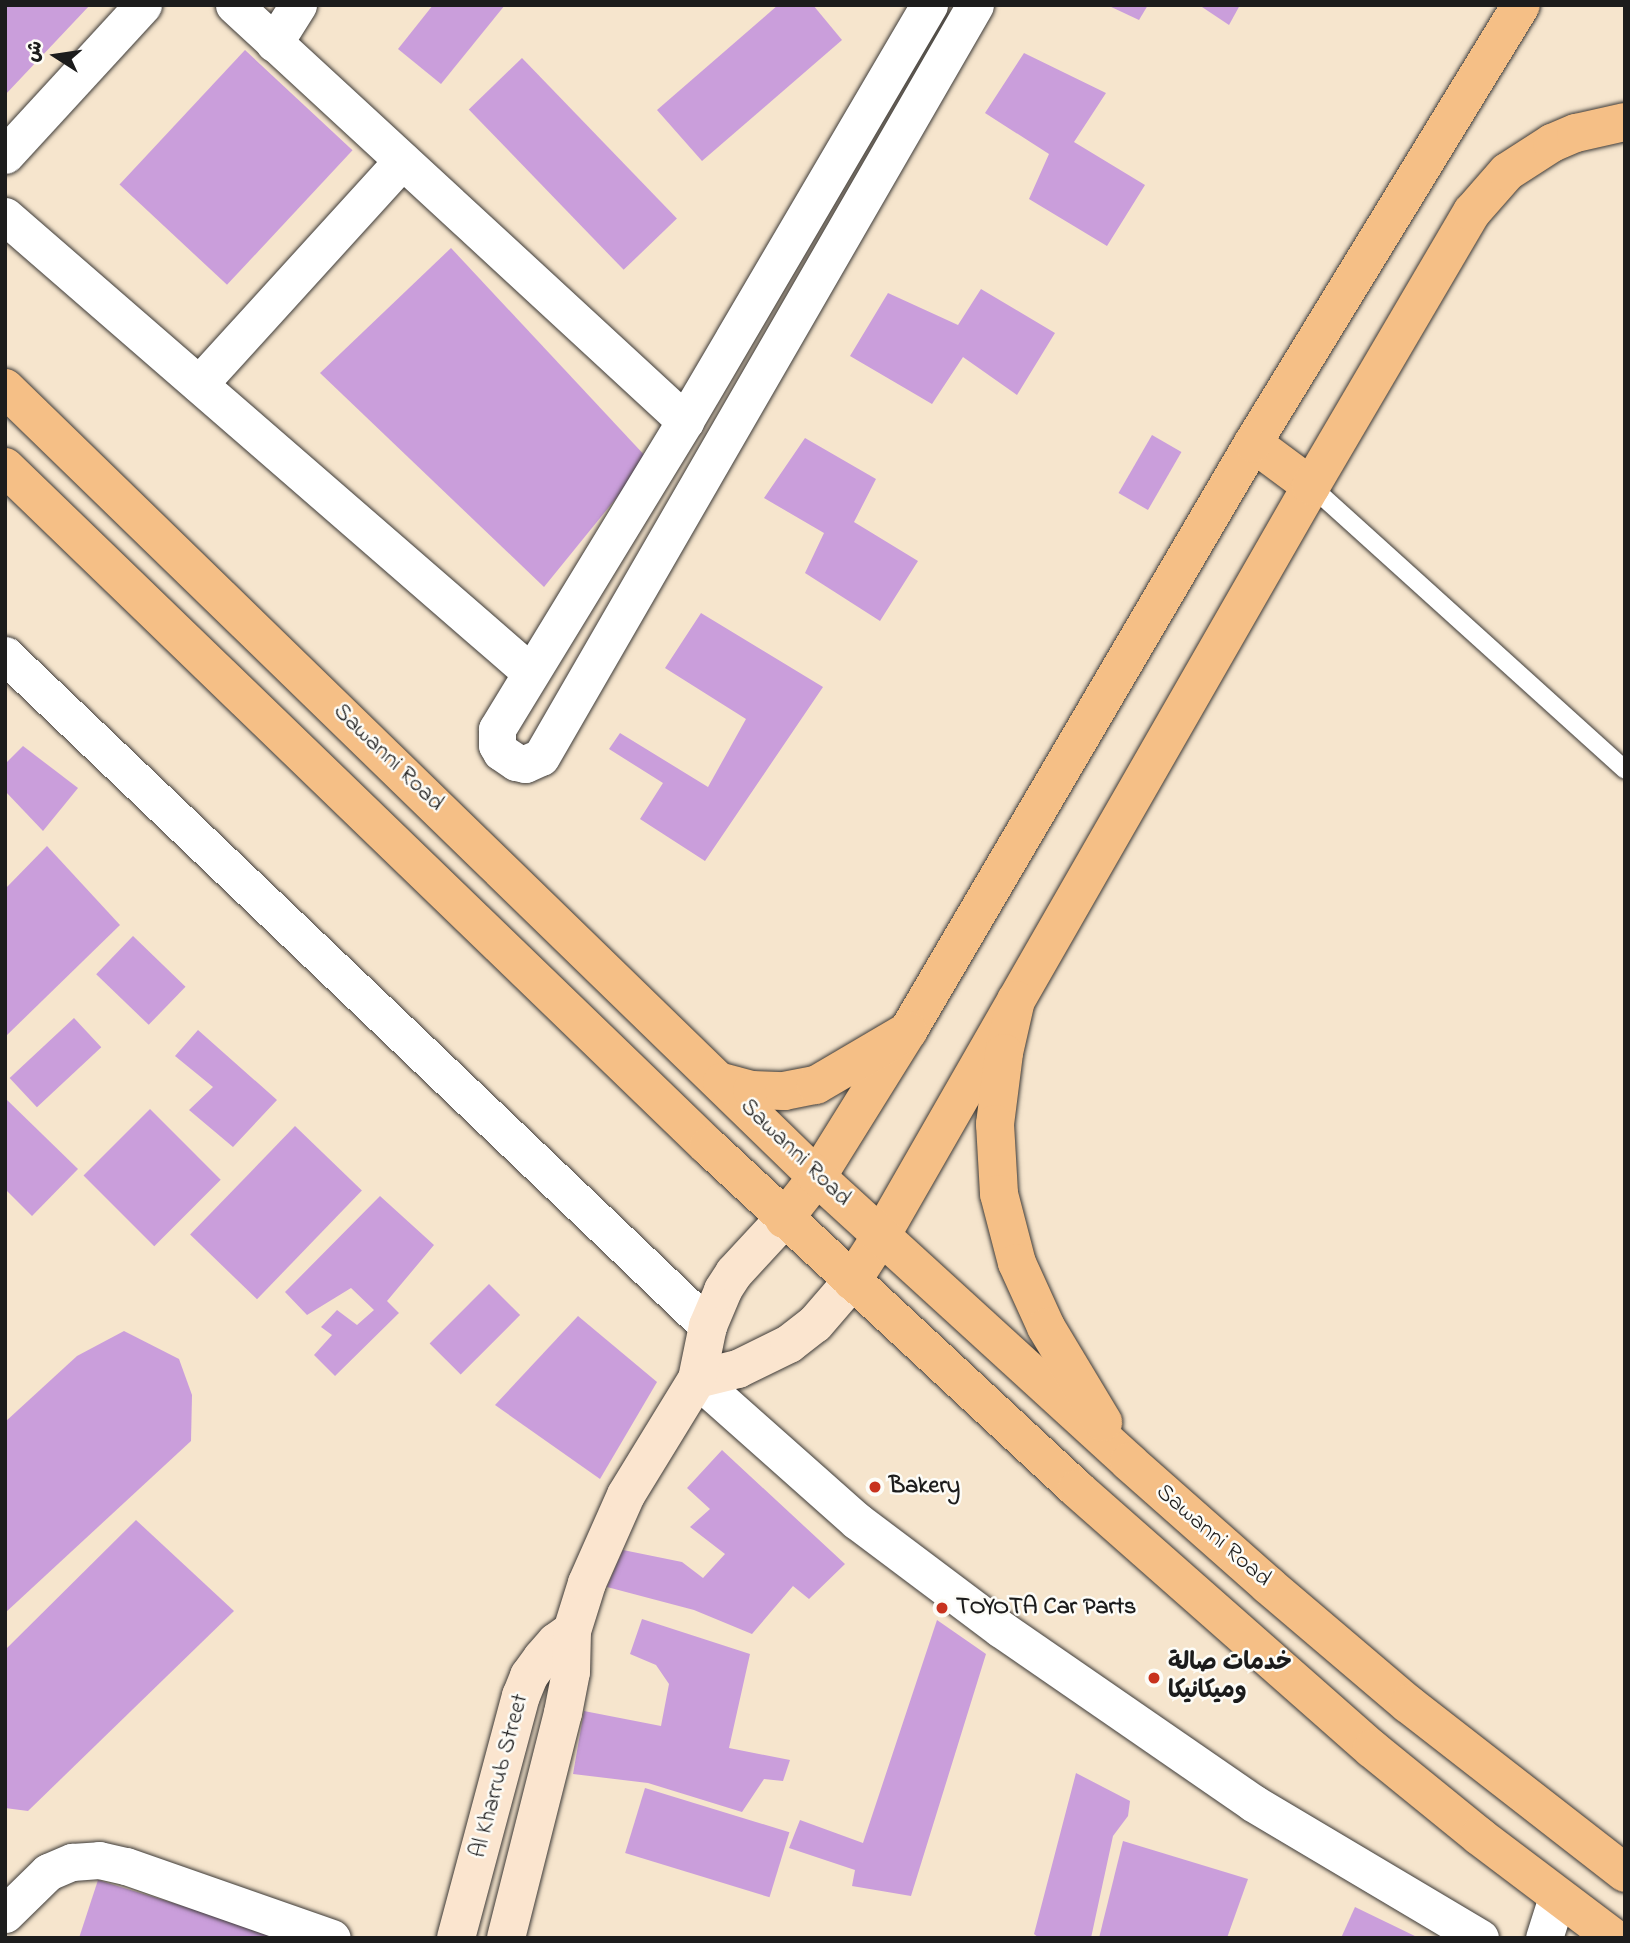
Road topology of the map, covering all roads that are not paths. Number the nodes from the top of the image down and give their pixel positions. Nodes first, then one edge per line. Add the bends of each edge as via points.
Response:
1 (143, 5) edge
2 (234, 5) edge
3 (298, 5) edge
4 (975, 5) edge
5 (1521, 5) edge
6 (927, 6) edge
7 (956, 36) junction
8 (274, 43) junction
9 (1625, 122) edge
10 (5, 155) edge
11 (402, 162) junction
12 (5, 216) edge
13 (199, 384) junction
14 (5, 388) edge
15 (685, 421) junction
16 (1252, 443) junction
17 (5, 467) edge
18 (1311, 486) junction
19 (5, 655) edge
20 (529, 671) junction
21 (1625, 770) edge
22 (1016, 1000) junction
23 (908, 1031) junction
24 (722, 1082) junction
25 (817, 1177) junction
26 (784, 1219) junction
27 (881, 1236) junction
28 (852, 1281) junction
29 (708, 1326) junction
30 (697, 1379) junction
31 (1129, 1462) junction
32 (572, 1631) junction
33 (1625, 1873) edge
34 (1557, 1897) junction
35 (5, 1914) edge
36 (332, 1938) edge
37 (456, 1938) edge
38 (506, 1938) edge
39 (1480, 1938) edge
40 (1544, 1938) edge
41 (1614, 1938) edge

1 - 10 street
2 - 8 street
3 - 8 street
4 - 7 street
5 - 16 main road
6 - 7 street
6 - 15 street
7 - 20 street via 541,757 525,764 501,752 495,737
8 - 11 street
9 - 18 main road via 1552,143 1507,172 1488,191
11 - 13 street
11 - 15 street
12 - 13 street
13 - 20 street
14 - 24 main road, Sawanni Road
15 - 20 street
16 - 18 main road
16 - 23 main road
17 - 26 main road
18 - 21 lane
18 - 22 main road
19 - 29 street
22 - 27 main road
22 - 31 main road via 995,1124 999,1194 1017,1263 1046,1327
23 - 24 main road via 816,1085 774,1091
23 - 25 main road
24 - 25 main road, Sawanni Road
25 - 26 main road
25 - 27 main road, Sawanni Road
26 - 28 main road
26 - 29 main road, Al Kharrub Street via 734,1273
27 - 28 main road
27 - 31 main road, Sawanni Road
28 - 30 main road via 815,1324 789,1344 765,1359
28 - 34 main road via 1224,1622 1372,1749
29 - 30 main road, Al Kharrub Street
30 - 32 main road, Al Kharrub Street via 626,1495 587,1583
30 - 39 street via 858,1521 1001,1629 1253,1803
31 - 33 main road, Sawanni Road via 1408,1704
32 - 37 main road, Al Kharrub Street via 542,1658 521,1696
32 - 38 main road, Al Kharrub Street via 568,1692
34 - 40 street
34 - 41 main road
35 - 36 street via 48,1872 72,1862 99,1860

